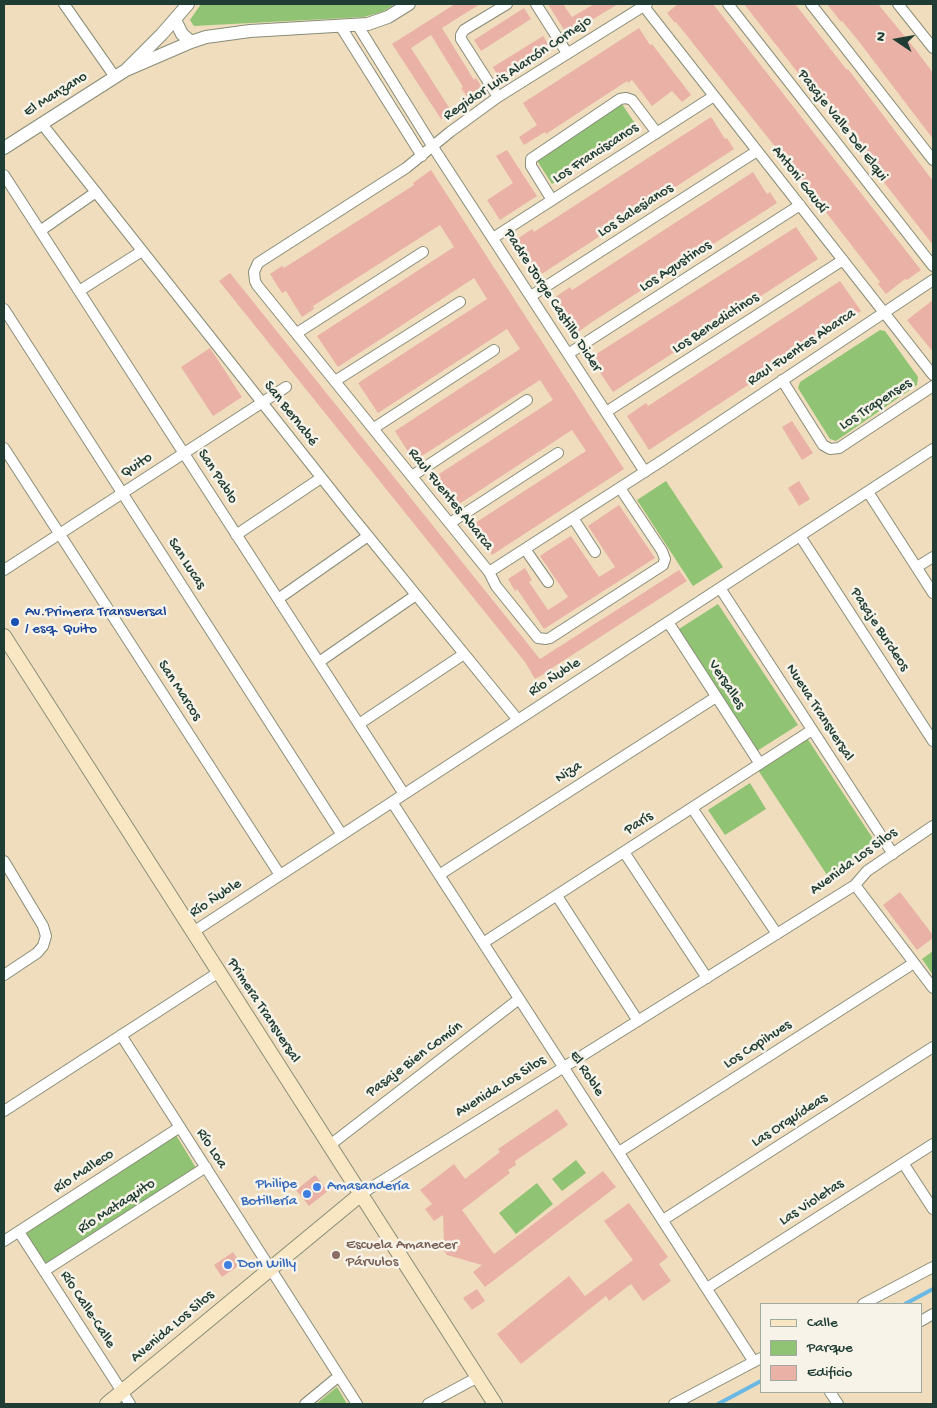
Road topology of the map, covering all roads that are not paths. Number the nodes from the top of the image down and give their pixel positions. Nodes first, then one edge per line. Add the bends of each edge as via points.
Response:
1 (64, 4) edge
2 (188, 4) edge
3 (409, 4) edge
4 (507, 4) edge
5 (536, 4) edge
6 (644, 4) edge
7 (728, 4) edge
8 (811, 4) edge
9 (898, 4) edge
10 (175, 20) junction
11 (358, 26) junction
12 (341, 27) junction
13 (191, 42) junction
14 (933, 48) edge
15 (567, 53) junction
16 (126, 70) junction
17 (115, 77) junction
18 (714, 96) junction
19 (498, 97) junction
20 (42, 124) junction
21 (657, 133) junction
22 (433, 147) junction
23 (4, 148) edge
24 (757, 151) junction
25 (422, 156) junction
26 (933, 160) edge
27 (4, 175) edge
28 (96, 192) junction
29 (552, 200) junction
30 (800, 205) junction
31 (40, 231) junction
32 (493, 238) junction
33 (142, 251) junction
34 (423, 252) dead end
35 (843, 260) junction
36 (933, 266) edge
37 (933, 280) edge
38 (79, 291) junction
39 (531, 296) junction
40 (460, 302) dead end
41 (4, 309) edge
42 (884, 312) junction
43 (297, 333) junction
44 (494, 350) dead end
45 (568, 354) junction
46 (933, 375) edge
47 (782, 380) junction
48 (335, 381) junction
49 (933, 386) edge
50 (286, 387) dead end
51 (527, 400) dead end
52 (262, 403) junction
53 (606, 412) junction
54 (374, 428) junction
55 (4, 448) edge
56 (933, 449) edge
57 (184, 453) junction
58 (558, 453) dead end
59 (645, 472) junction
60 (412, 476) junction
61 (321, 478) junction
62 (620, 488) junction
63 (868, 492) junction
64 (122, 493) junction
65 (573, 518) junction
66 (450, 523) junction
67 (59, 534) junction
68 (236, 535) junction
69 (368, 536) junction
70 (800, 536) junction
71 (525, 549) junction
72 (595, 552) dead end
73 (933, 556) edge
74 (917, 567) junction
75 (4, 570) edge
76 (489, 572) junction
77 (548, 582) dead end
78 (720, 588) junction
79 (933, 592) edge
80 (416, 595) junction
81 (278, 599) junction
82 (668, 622) junction
83 (4, 636) edge
84 (464, 654) junction
85 (319, 662) junction
86 (716, 697) junction
87 (518, 720) junction
88 (359, 724) junction
89 (812, 730) junction
90 (933, 741) edge
91 (760, 764) junction
92 (404, 794) junction
93 (392, 802) junction
94 (692, 808) junction
95 (933, 826) edge
96 (342, 835) junction
97 (624, 852) junction
98 (893, 854) junction
99 (4, 861) edge
100 (280, 875) junction
101 (438, 875) junction
102 (855, 885) junction
103 (556, 896) junction
104 (193, 932) junction
105 (777, 934) junction
106 (483, 943) junction
107 (914, 963) junction
108 (219, 972) junction
109 (4, 975) edge
110 (707, 978) junction
111 (933, 988) edge
112 (520, 999) junction
113 (638, 1021) junction
114 (121, 1035) junction
115 (933, 1047) edge
116 (564, 1068) junction
117 (4, 1111) edge
118 (180, 1127) junction
119 (933, 1144) edge
120 (330, 1145) junction
121 (619, 1152) junction
122 (903, 1163) junction
123 (206, 1167) junction
124 (361, 1194) junction
125 (933, 1209) edge
126 (663, 1220) junction
127 (19, 1232) junction
128 (4, 1242) edge
129 (933, 1267) edge
130 (270, 1268) junction
131 (44, 1271) junction
132 (707, 1288) junction
133 (865, 1303) edge
134 (933, 1314) edge
135 (922, 1320) edge
136 (758, 1360) edge
137 (339, 1376) junction
138 (478, 1377) junction
139 (122, 1392) junction
140 (831, 1393) edge
141 (106, 1404) edge
142 (130, 1404) edge
143 (305, 1404) edge
144 (357, 1404) edge
145 (428, 1404) edge
146 (495, 1404) edge
147 (674, 1404) edge
148 (838, 1404) edge

1 - 17 street
2 - 10 street, El Manzano
3 - 11 street, El Manzano via 388,17
4 - 19 street via 460,35
5 - 15 street
6 - 15 street, Regidor Luis Alarcón Cornejo
6 - 18 street, Antoni Gaudí
7 - 36 street, Pasaje Valle Del Elqui
8 - 26 street
9 - 14 street
10 - 13 street via 182,34
10 - 16 street, El Manzano
11 - 12 street, El Manzano
11 - 22 street, Padre Jorge Castillo Dider
12 - 13 street, El Manzano via 242,32
12 - 25 street
13 - 16 street, El Manzano
15 - 19 street, Regidor Luis Alarcón Cornejo
16 - 17 street, El Manzano
17 - 20 street, El Manzano
18 - 21 street, Los Franciscanos
18 - 24 street, Antoni Gaudí
19 - 22 street, Regidor Luis Alarcón Cornejo
20 - 23 street, El Manzano
20 - 28 street, San Bernabé
21 - 29 street, Los Franciscanos
21 - 29 street via 632,100 620,99 531,159 532,169
22 - 25 street, Raul Fuentes Abarca
22 - 32 street, Padre Jorge Castillo Dider
24 - 30 street, Antoni Gaudí
24 - 39 street, Los Salesianos
25 - 43 street, Raul Fuentes Abarca via 258,263 255,281
27 - 31 street, San Pablo
28 - 31 street
28 - 33 street, San Bernabé
29 - 32 street, Los Franciscanos
30 - 35 street, Antoni Gaudí
30 - 45 street, Los Agustinos
31 - 38 street, San Pablo
32 - 39 street, Padre Jorge Castillo Dider
33 - 38 street
33 - 52 street, San Bernabé
34 - 43 street
35 - 42 street, Antoni Gaudí
35 - 53 street, Los Benedictinos
37 - 42 street, Raul Fuentes Abarca
38 - 57 street, San Pablo
39 - 45 street, Padre Jorge Castillo Dider
40 - 48 street
41 - 64 street, San Lucas
42 - 46 street, Antoni Gaudí
42 - 47 street, Raul Fuentes Abarca
43 - 48 street, Raul Fuentes Abarca
44 - 54 street
45 - 53 street, Padre Jorge Castillo Dider
47 - 49 street, Los Trapenses via 823,444 833,450
47 - 59 street, Raul Fuentes Abarca
48 - 54 street, Raul Fuentes Abarca
50 - 52 street, Quito
51 - 60 street
52 - 57 street, Quito
52 - 61 street, San Bernabé
53 - 59 street, Padre Jorge Castillo Dider
54 - 60 street, Raul Fuentes Abarca
55 - 67 street, San Marcos
56 - 63 street, Río Ñuble
57 - 64 street, Quito
57 - 68 street, San Pablo
58 - 66 street
59 - 62 street, Raul Fuentes Abarca
60 - 66 street, Raul Fuentes Abarca
61 - 68 street
61 - 69 street, San Bernabé
62 - 65 street, Raul Fuentes Abarca
62 - 76 street via 665,555 660,568 546,639 535,635 496,586
63 - 70 street, Río Ñuble
63 - 74 street
64 - 67 street, Quito
64 - 96 street, San Lucas
65 - 71 street, Raul Fuentes Abarca
65 - 72 street
66 - 76 street, Raul Fuentes Abarca
67 - 75 street, Quito
67 - 100 street, San Marcos
68 - 81 street, San Pablo
69 - 80 street, San Bernabé
69 - 81 street
70 - 78 street, Río Ñuble
70 - 90 street, Pasaje Burdeos
71 - 76 street, Raul Fuentes Abarca
71 - 77 street
73 - 74 street
74 - 79 street
78 - 82 street, Río Ñuble
78 - 89 street, Nueva Transversal
80 - 84 street, San Bernabé
80 - 85 street
81 - 85 street, San Pablo
82 - 86 street, Versalles
82 - 87 street, Río Ñuble
83 - 104 main road, Primera Transversal
84 - 87 street, San Bernabé
84 - 88 street
85 - 88 street, San Pablo
86 - 91 street, Versalles
86 - 101 street, Niza
87 - 92 street, Río Ñuble
88 - 92 street, San Pablo
89 - 91 street, París
89 - 98 street, Nueva Transversal
91 - 94 street, París
92 - 93 street, Río Ñuble
93 - 96 street, Río Ñuble
93 - 101 street, El Roble
94 - 97 street, París
94 - 105 street
95 - 98 street, Avenida Los Silos
96 - 100 street, Río Ñuble
97 - 103 street, París
97 - 110 street
98 - 102 street, Avenida Los Silos via 867,871
99 - 109 street via 46,936 37,953
100 - 104 street, Río Ñuble
101 - 106 street, El Roble
102 - 105 street, Avenida Los Silos
102 - 107 street
103 - 106 street, París
103 - 113 street
104 - 108 main road, Primera Transversal
105 - 110 street, Avenida Los Silos
106 - 112 street, El Roble
107 - 111 street
107 - 121 street, Los Copihues
108 - 114 street
108 - 120 main road, Primera Transversal
110 - 113 street, Avenida Los Silos
112 - 116 street, El Roble
112 - 120 street, Pasaje Bien Común
113 - 116 street, Avenida Los Silos
114 - 117 street
114 - 118 street, Río Loa
115 - 126 street, Las Orquídeas
116 - 121 street, El Roble
116 - 124 street, Avenida Los Silos
118 - 123 street, Río Loa
118 - 127 street, Río Malleco
119 - 122 street, Las Violetas
120 - 124 main road, Primera Transversal
121 - 126 street, El Roble
122 - 125 street
122 - 132 street, Las Violetas
123 - 130 street, Río Loa
123 - 131 street, Río Mataquito
124 - 130 main road, Avenida Los Silos
124 - 138 main road, Primera Transversal
126 - 132 street, El Roble
127 - 128 street, Río Malleco
127 - 131 street, Río Calle-Calle
129 - 133 street
130 - 137 street, Río Loa
130 - 139 main road, Avenida Los Silos
131 - 139 street, Río Calle-Calle
132 - 136 street, El Roble
134 - 135 street
136 - 147 street
137 - 143 street
137 - 144 street, Río Loa
138 - 145 street
138 - 146 main road, Primera Transversal
139 - 141 main road, Avenida Los Silos
139 - 142 street, Río Calle-Calle
140 - 148 street

